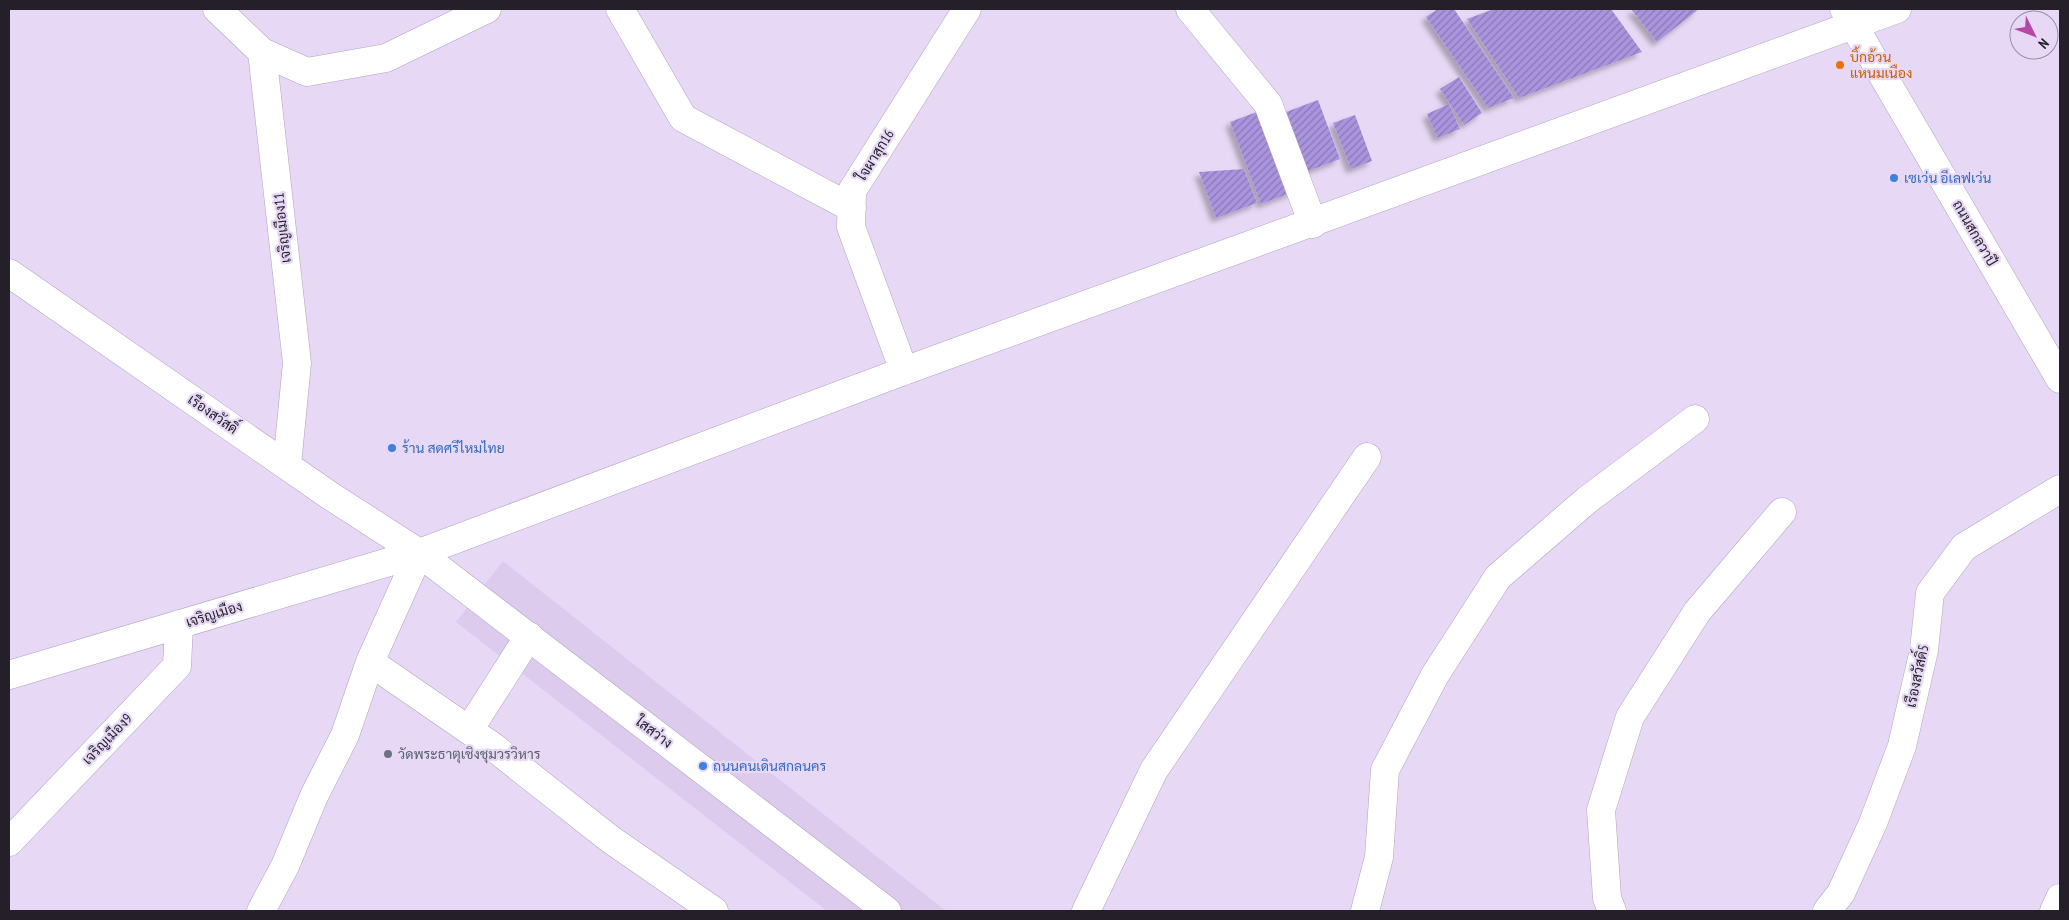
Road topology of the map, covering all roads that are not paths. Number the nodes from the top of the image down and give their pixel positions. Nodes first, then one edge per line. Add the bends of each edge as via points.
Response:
1 (217, 9) edge
2 (487, 9) edge
3 (620, 9) edge
4 (967, 9) edge
5 (1190, 9) edge
6 (1897, 9) edge
7 (1849, 17) edge
8 (262, 52) junction
9 (852, 208) junction
10 (1313, 224) junction
11 (9, 273) edge
12 (904, 371) junction
13 (2060, 379) edge
14 (1695, 419) dead end
15 (1367, 457) dead end
16 (287, 466) junction
17 (2060, 489) edge
18 (1782, 512) dead end
19 (419, 553) junction
20 (179, 624) junction
21 (529, 636) junction
22 (370, 662) junction
23 (9, 675) edge
24 (469, 730) junction
25 (9, 842) edge
26 (2060, 898) edge
27 (881, 909) edge
28 (261, 911) edge
29 (714, 911) edge
30 (1086, 911) edge
31 (1365, 911) edge
32 (1612, 911) edge
33 (1828, 911) edge
34 (2054, 911) edge

1 - 8 street
2 - 8 street via 386,58 307,72
3 - 9 street via 683,118
4 - 9 street, ใจผาสุก16 via 852,191
5 - 10 street via 1268,104
6 - 7 street, เจริญเมือง
7 - 10 street, เจริญเมือง
7 - 13 street, ถนนสกลวาปี
8 - 16 street, เจริญเมือง11 via 297,363
9 - 12 street, ใจผาสุก16 via 851,227
10 - 12 street, เจริญเมือง
11 - 16 street, เรืองสวัสดิ์
12 - 19 street, เจริญเมือง
14 - 31 street via 1587,500 1498,577 1435,675 1385,770 1379,857
15 - 30 street via 1154,770
16 - 19 street, เรืองสวัสดิ์
17 - 33 street, เรืองสวัสดิ์5 via 1964,547 1930,593 1924,650 1902,746 1873,823 1841,892
18 - 32 street via 1697,612 1630,717 1600,810 1607,898
19 - 20 street, เจริญเมือง
19 - 21 street, ใสสว่าง
19 - 22 street
20 - 23 street, เจริญเมือง
20 - 25 street, เจริญเมือง9 via 177,666
21 - 24 street
21 - 27 street, ใสสว่าง
22 - 24 street
22 - 28 street via 345,735
24 - 29 street via 610,839
26 - 34 street

